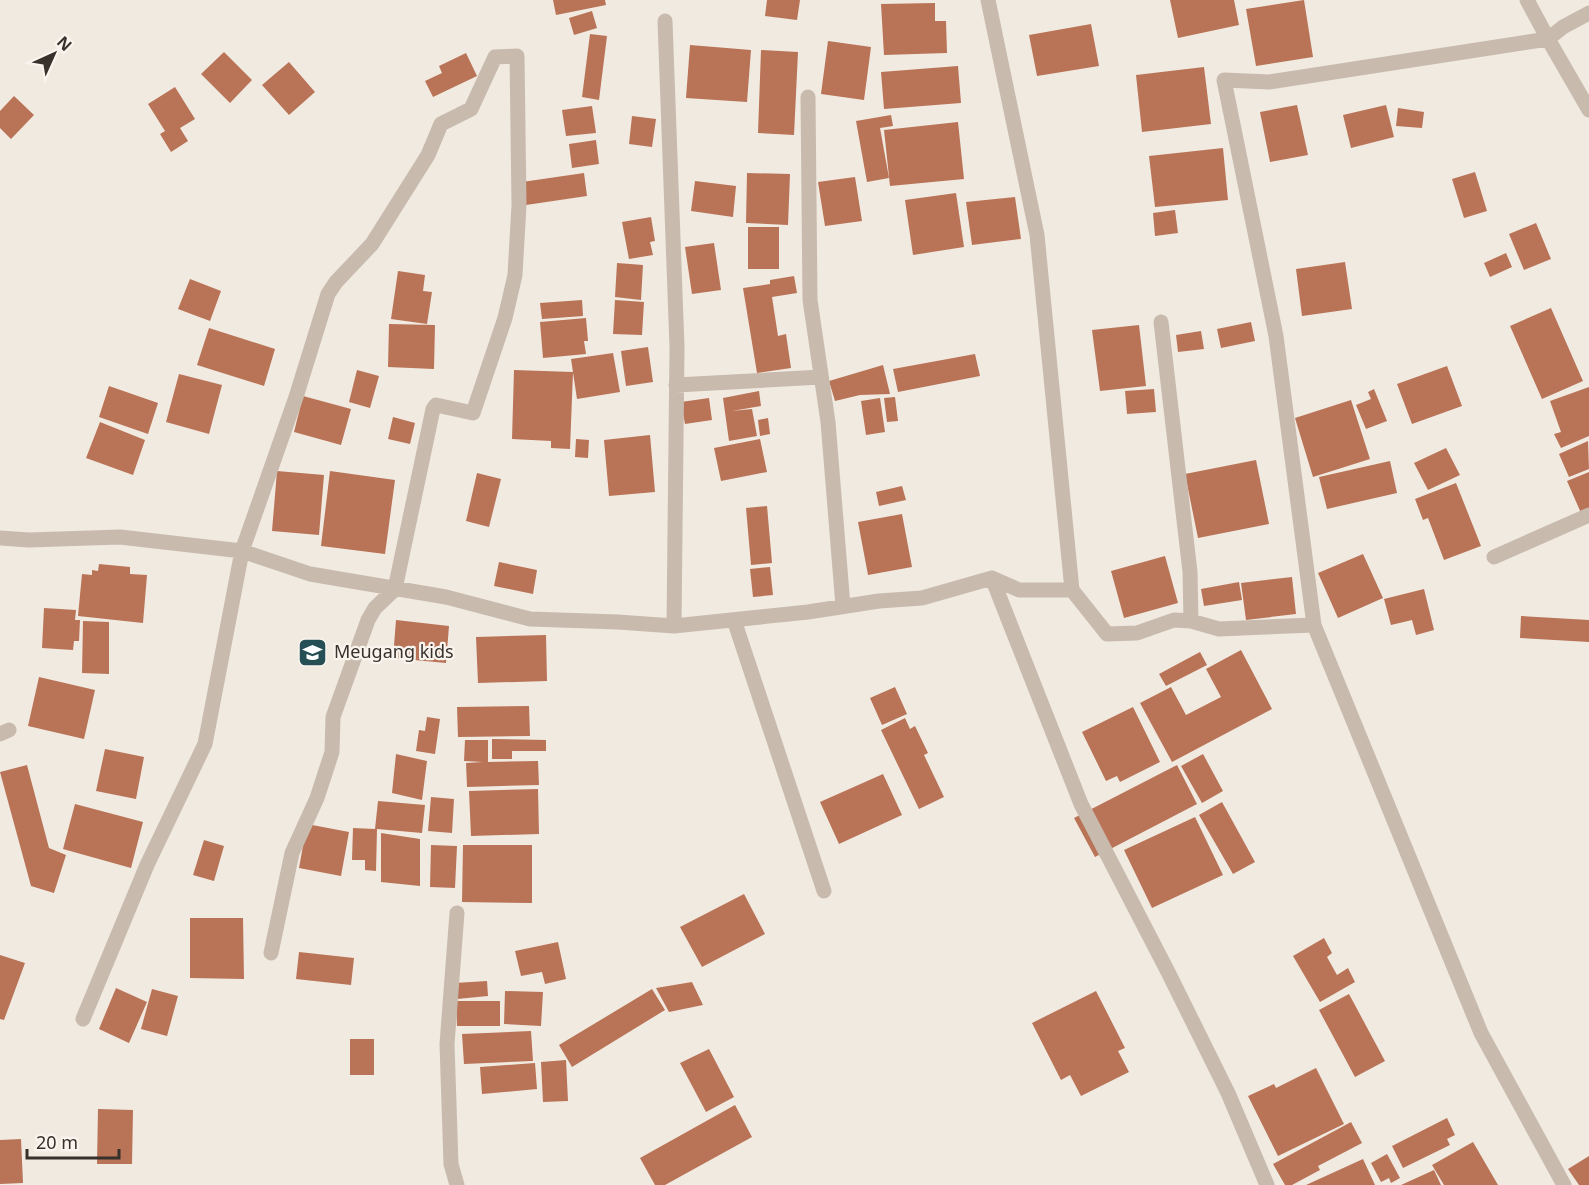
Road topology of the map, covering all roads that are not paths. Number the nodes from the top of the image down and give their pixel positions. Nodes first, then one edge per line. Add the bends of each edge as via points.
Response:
1 (988, 0) edge
2 (1527, 0) edge
3 (1589, 13) edge
4 (665, 21) dead end
5 (1548, 39) junction
6 (808, 97) dead end
7 (1589, 110) edge
8 (1161, 322) dead end
9 (821, 377) junction
10 (676, 385) junction
11 (1589, 515) edge
12 (0, 538) edge
13 (242, 551) junction
14 (1494, 557) dead end
15 (992, 578) junction
16 (395, 589) junction
17 (1072, 590) junction
18 (843, 606) junction
19 (734, 620) junction
20 (1191, 621) junction
21 (1314, 625) junction
22 (674, 626) junction
23 (824, 891) dead end
24 (458, 913) dead end
25 (271, 953) dead end
26 (83, 1019) dead end
27 (457, 1185) edge
28 (1267, 1185) edge
29 (1564, 1185) edge

1 - 17 street via 1037,235
2 - 5 street
3 - 5 street
4 - 10 street
5 - 7 street
5 - 21 street via 1269,82 1224,80 1276,336
6 - 9 street via 810,300
8 - 20 street via 1190,572
9 - 10 street
9 - 18 street
10 - 22 street
11 - 14 street
12 - 13 street via 120,537
13 - 16 street via 310,574
13 - 16 street via 332,288 372,244 428,155 441,124 471,109 495,57 517,56 519,205 515,275 473,413 436,405 433,409
13 - 26 street via 205,744 147,865
15 - 17 street via 1018,590
15 - 18 street via 921,598
15 - 28 street via 1081,804 1218,1073
16 - 22 street via 446,597 530,619
16 - 25 street via 368,620 333,717 332,752 318,798 292,853
17 - 20 street via 1107,634 1137,633 1174,620
18 - 19 street
19 - 22 street
19 - 23 street
20 - 21 street via 1219,629
21 - 29 street via 1481,1033
24 - 27 street via 447,1044 451,1164

